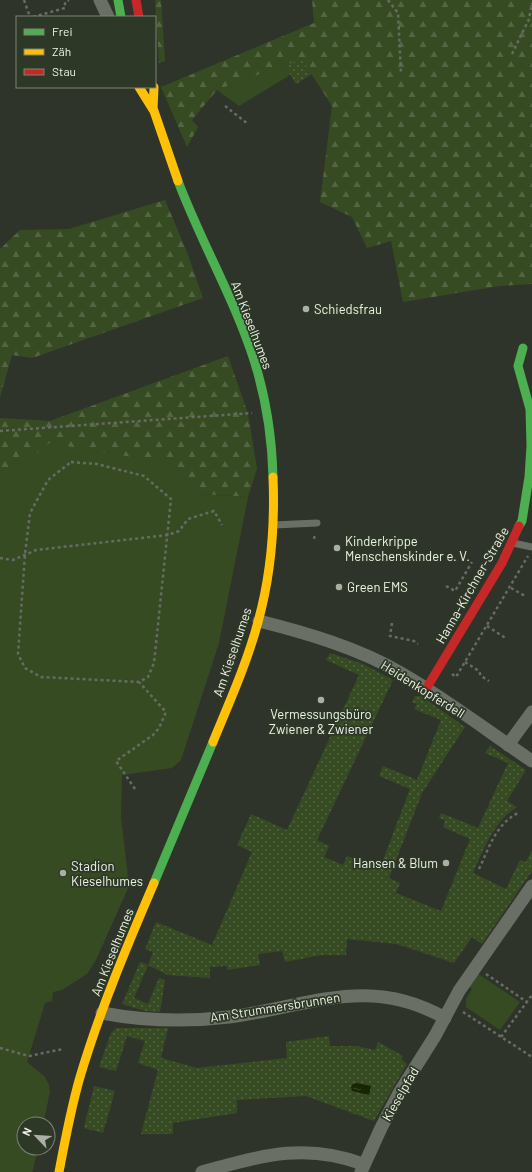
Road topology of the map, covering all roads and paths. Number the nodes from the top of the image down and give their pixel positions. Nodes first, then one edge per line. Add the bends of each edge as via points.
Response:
1 (24, 0) edge
2 (69, 0) edge
3 (100, 0) edge
4 (118, 0) edge
5 (136, 0) edge
6 (388, 0) edge
7 (532, 3) edge
8 (30, 16) edge
9 (37, 16) edge
10 (108, 16) edge
11 (121, 16) edge
12 (139, 16) edge
13 (512, 54) dead end
14 (401, 73) dead end
15 (139, 88) edge
16 (154, 88) edge
17 (225, 106) dead end
18 (153, 109) junction
19 (248, 124) dead end
20 (523, 348) dead end
21 (266, 412) junction
22 (0, 431) edge
23 (316, 523) dead end
24 (222, 525) dead end
25 (274, 526) junction
26 (315, 534) dead end
27 (168, 535) junction
28 (314, 539) dead end
29 (513, 543) junction
30 (532, 547) edge
31 (25, 554) junction
32 (0, 558) edge
33 (472, 562) dead end
34 (446, 586) dead end
35 (511, 588) dead end
36 (525, 596) dead end
37 (258, 621) junction
38 (392, 623) dead end
39 (487, 626) dead end
40 (507, 639) dead end
41 (418, 644) dead end
42 (465, 662) dead end
43 (488, 681) dead end
44 (138, 682) junction
45 (426, 689) junction
46 (532, 712) edge
47 (508, 745) junction
48 (532, 761) edge
49 (135, 789) dead end
50 (520, 812) dead end
51 (479, 869) dead end
52 (532, 886) edge
53 (476, 967) junction
54 (532, 995) edge
55 (527, 1002) junction
56 (452, 1005) junction
57 (102, 1013) junction
58 (445, 1018) junction
59 (501, 1037) junction
60 (0, 1048) edge
61 (63, 1050) dead end
62 (532, 1057) edge
63 (362, 1168) edge
64 (59, 1172) edge
65 (202, 1172) edge

1 - 8 path
2 - 9 path via 65,2 65,8
3 - 10 street
4 - 11 street
5 - 12 street
6 - 14 path via 398,13
7 - 13 path via 529,19
15 - 18 street, Am Kieselhumes
16 - 18 street, Am Kieselhumes
17 - 19 path
18 - 21 street, Am Kieselhumes via 186,201 232,304 255,368
20 - 29 street, Hanna-Kirchner-Straße via 518,366 530,412 530,467 522,521
21 - 22 path
21 - 25 street, Am Kieselhumes via 274,468
23 - 25 lane
24 - 27 path via 214,511 188,520 179,532
25 - 37 street, Am Kieselhumes via 266,586
26 - 28 path
27 - 31 path via 36,550
27 - 31 path via 171,499 144,476 97,464 71,462 48,480 30,513
27 - 44 path via 154,663 148,677
29 - 30 lane
29 - 45 street, Hanna-Kirchner-Straße
31 - 32 path via 13,560
31 - 44 path via 18,654 24,668 40,677
33 - 34 path via 455,592
35 - 36 path
37 - 45 street, Heidenkopferdell via 367,656
37 - 57 street, Am Kieselhumes via 251,646 210,750
38 - 41 path via 390,636
39 - 40 path
42 - 43 path
44 - 49 path via 166,712 153,735 116,761
45 - 47 street, Heidenkopferdell
46 - 47 street
47 - 48 street, Heidenkopferdell
50 - 51 path via 510,817 497,831
52 - 53 street
53 - 55 path
53 - 56 street
54 - 55 path
55 - 59 path
56 - 58 street
56 - 59 path
57 - 58 street, Am Strummersbrunnen via 146,1020 206,1019 230,1017 320,998 366,996 411,1003
57 - 64 street, Am Kieselhumes via 70,1113
58 - 63 street, Kieselpfad via 400,1093
59 - 62 path
60 - 61 path via 29,1056
63 - 65 street via 332,1155 304,1151 262,1157

